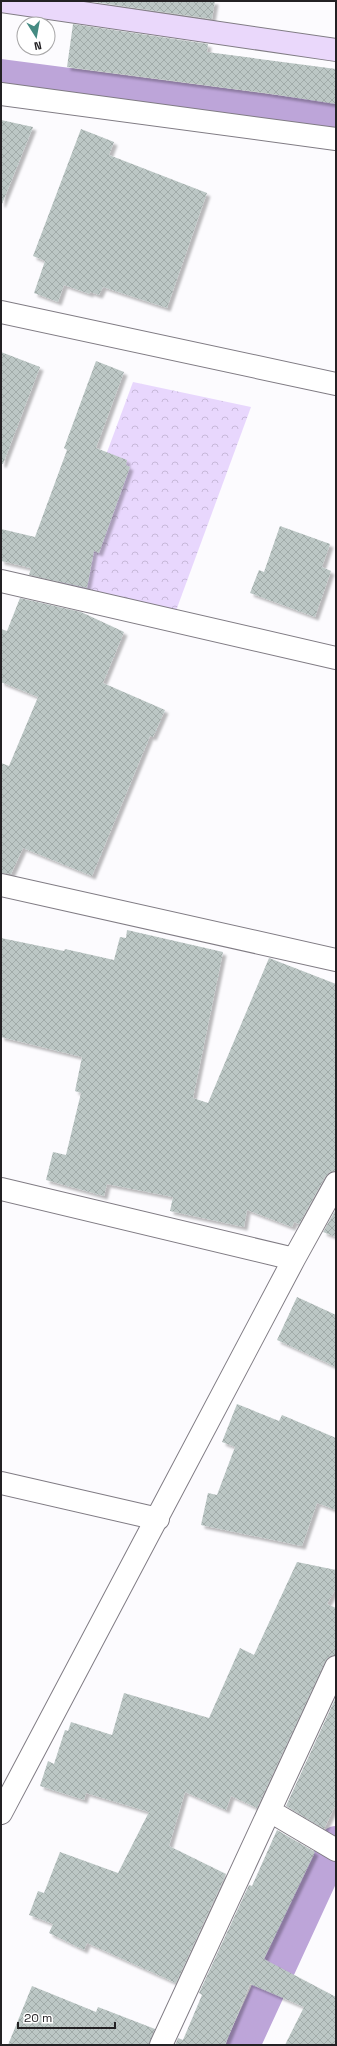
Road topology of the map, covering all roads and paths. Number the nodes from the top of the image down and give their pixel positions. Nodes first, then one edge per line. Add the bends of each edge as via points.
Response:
1 (1, 1) edge
2 (336, 50) edge
3 (1, 94) edge
4 (336, 139) edge
5 (1, 312) edge
6 (336, 384) edge
7 (1, 581) edge
8 (336, 658) edge
9 (1, 885) edge
10 (336, 960) edge
11 (336, 1184) edge
12 (1, 1189) edge
13 (294, 1259) junction
14 (1, 1483) edge
15 (158, 1519) junction
16 (336, 1667) edge
17 (3, 1805) edge
18 (270, 1812) junction
19 (336, 1850) edge
20 (161, 2045) edge

1 - 2 street
3 - 4 street
5 - 6 street
7 - 8 street
9 - 10 street
11 - 13 street
12 - 13 street
13 - 15 street
14 - 15 street
15 - 17 street
16 - 18 street
18 - 19 street
18 - 20 street

